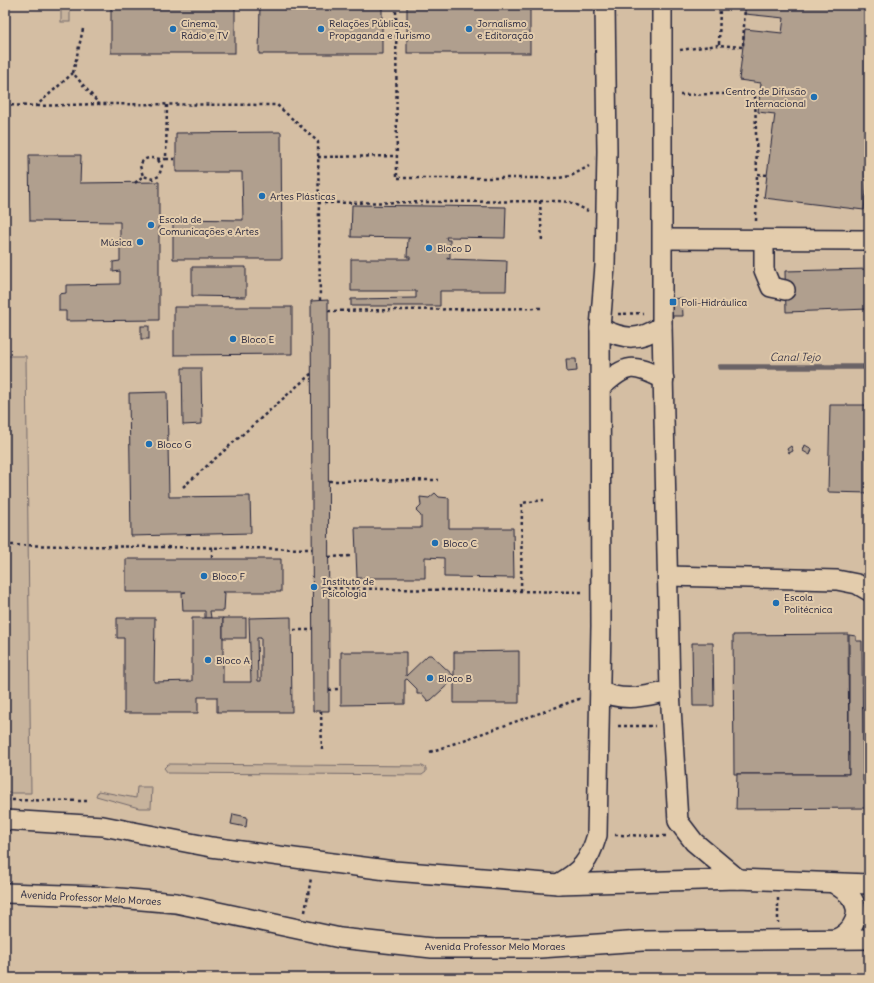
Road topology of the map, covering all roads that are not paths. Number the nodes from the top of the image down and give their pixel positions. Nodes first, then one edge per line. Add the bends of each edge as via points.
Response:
1 (605, 5) edge
2 (662, 5) edge
3 (663, 239) junction
4 (760, 240) junction
5 (869, 240) edge
6 (785, 290) dead end
7 (662, 320) junction
8 (601, 321) junction
9 (664, 379) junction
10 (601, 387) junction
11 (668, 576) junction
12 (869, 591) edge
13 (600, 691) junction
14 (670, 692) junction
15 (5, 820) edge
16 (738, 879) junction
17 (558, 884) junction
18 (835, 884) junction
19 (869, 884) edge
20 (5, 893) edge
21 (869, 938) edge
22 (836, 939) junction

1 - 8 street via 607,150
2 - 3 street
3 - 4 street
3 - 7 street
4 - 5 street
4 - 6 street via 764,270 771,287
7 - 8 street via 648,336 635,337 611,333
7 - 9 street
8 - 10 street
9 - 10 street via 631,367 623,369
9 - 11 street
10 - 13 street
11 - 12 street via 838,580 857,584
11 - 14 street
13 - 14 street via 621,699
13 - 17 street via 597,835 587,862 574,875
14 - 16 street via 678,821 688,836
15 - 17 street via 102,826 211,847 394,871
16 - 17 street
16 - 18 street
18 - 19 street
18 - 22 street via 850,895 857,906 857,915 849,932
20 - 22 street, Avenida Professor Melo Moraes via 96,896 176,903 340,938 432,948 540,948 642,941
21 - 22 street, Avenida Professor Melo Moraes

